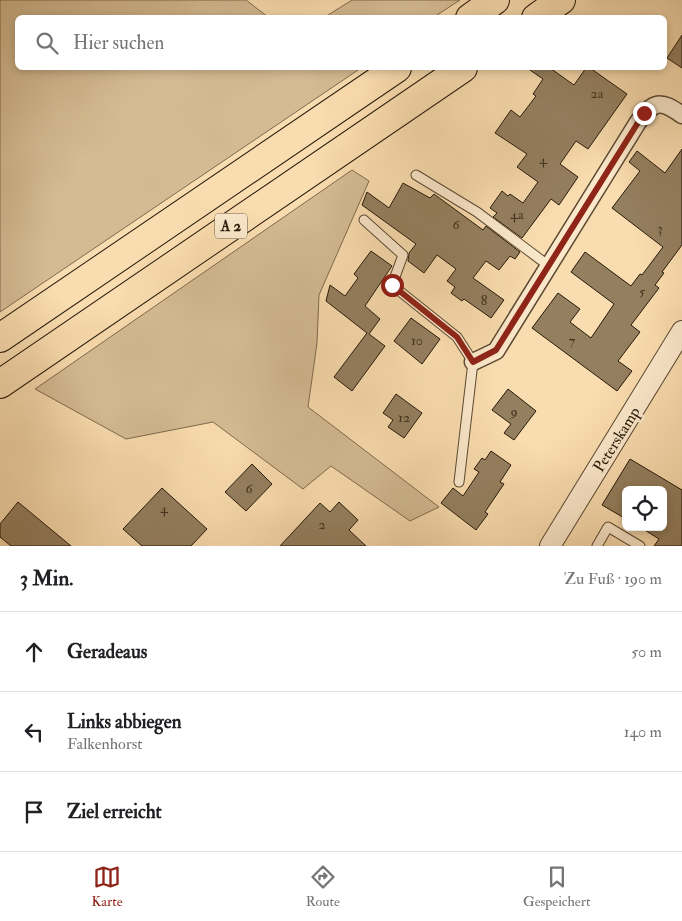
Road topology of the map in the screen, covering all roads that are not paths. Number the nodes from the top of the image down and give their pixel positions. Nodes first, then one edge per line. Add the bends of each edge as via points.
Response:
1 (496, 0) edge
2 (561, 0) edge
3 (474, 15) edge
4 (540, 15) edge
5 (394, 70) edge
6 (460, 70) edge
7 (682, 115) edge
8 (416, 175) dead end
9 (364, 220) dead end
10 (549, 266) junction
11 (682, 331) edge
12 (0, 338) edge
13 (473, 362) junction
14 (0, 384) edge
15 (459, 482) dead end
16 (550, 546) edge
17 (597, 546) edge
18 (640, 546) edge

1 - 3 highway
2 - 4 highway
5 - 12 highway, A 2
6 - 14 highway, A 2
7 - 10 street via 668,105 650,107
8 - 10 lane via 477,212
9 - 13 lane via 403,255 392,285 457,337
10 - 13 street via 496,350
11 - 16 street, Peterskamp
13 - 15 lane
17 - 18 lane via 608,527

